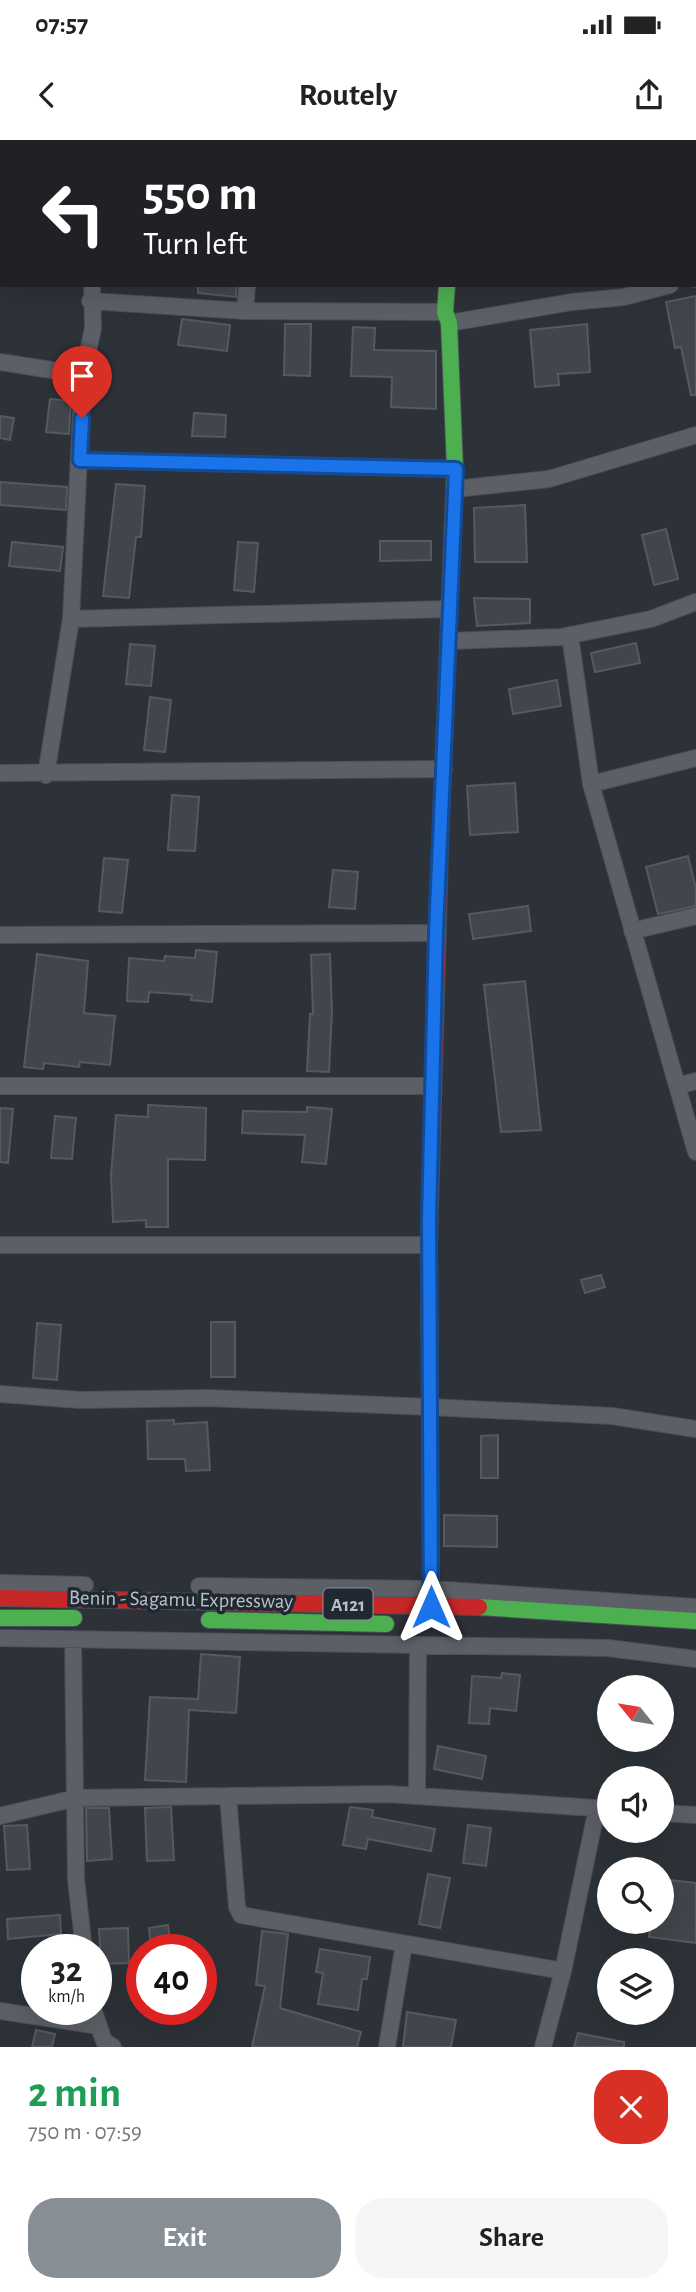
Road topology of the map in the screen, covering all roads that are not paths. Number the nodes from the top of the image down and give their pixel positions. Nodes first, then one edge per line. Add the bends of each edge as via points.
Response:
1 (247, 287) edge
2 (446, 287) edge
3 (662, 287) edge
4 (91, 293) edge
5 (245, 311) junction
6 (447, 317) junction
7 (0, 362) edge
8 (83, 374) junction
9 (696, 435) edge
10 (80, 460) junction
11 (456, 469) junction
12 (455, 489) junction
13 (696, 602) edge
14 (448, 609) junction
15 (71, 619) junction
16 (570, 635) junction
17 (450, 641) junction
18 (696, 758) edge
19 (444, 769) junction
20 (0, 773) edge
21 (46, 775) junction
22 (591, 784) junction
23 (696, 916) edge
24 (632, 931) junction
25 (436, 933) junction
26 (0, 935) edge
27 (696, 1081) edge
28 (0, 1086) edge
29 (432, 1086) junction
30 (678, 1086) junction
31 (696, 1152) edge
32 (0, 1245) edge
33 (429, 1245) junction
34 (0, 1394) edge
35 (430, 1407) junction
36 (696, 1429) edge
37 (0, 1583) edge
38 (431, 1589) junction
39 (0, 1598) edge
40 (431, 1607) junction
41 (696, 1607) edge
42 (0, 1618) edge
43 (91, 1618) dead end
44 (196, 1620) dead end
45 (580, 1620) junction
46 (696, 1621) edge
47 (401, 1625) dead end
48 (538, 1628) dead end
49 (696, 1637) edge
50 (0, 1638) edge
51 (73, 1639) junction
52 (418, 1645) junction
53 (696, 1659) edge
54 (228, 1796) junction
55 (417, 1796) junction
56 (76, 1798) junction
57 (597, 1808) edge
58 (674, 1813) edge
59 (696, 1815) edge
60 (0, 1816) edge
61 (597, 1832) edge
62 (82, 1934) edge
63 (404, 1944) junction
64 (563, 1971) junction
65 (0, 2011) edge
66 (99, 2026) joint
67 (113, 2047) edge
68 (387, 2047) edge
69 (543, 2047) edge

1 - 5 street
2 - 6 main road
3 - 6 street via 624,297
4 - 5 street
4 - 8 street via 93,328
5 - 6 street
6 - 11 main road
7 - 8 street
8 - 10 street
9 - 12 street via 549,479
10 - 11 street
10 - 15 street
11 - 12 main road
12 - 14 main road
13 - 16 street via 651,619
14 - 15 street
14 - 17 main road
15 - 21 street
16 - 17 street
16 - 22 street
17 - 19 main road
18 - 22 street
19 - 21 street
19 - 25 main road
20 - 21 street
22 - 24 street
23 - 24 street
24 - 30 street
25 - 26 street
25 - 29 main road
27 - 30 street
28 - 29 street
29 - 33 main road
30 - 31 street
32 - 33 street
33 - 35 main road
34 - 35 street via 80,1400 208,1398
35 - 36 street via 612,1416
35 - 38 main road
37 - 38 street
38 - 40 main road
38 - 41 street
39 - 40 main road, A121
40 - 45 main road, A121
42 - 43 main road, Benin - Sagamu Expressway
44 - 47 main road, Benin - Sagamu Expressway / A121
45 - 46 main road, A121
45 - 48 main road, A121
45 - 49 main road, A121
50 - 51 street
51 - 52 street
51 - 56 street
52 - 53 street via 608,1648
52 - 55 street
54 - 55 street
54 - 56 street
54 - 63 street via 241,1915
55 - 57 street
56 - 60 street
56 - 62 street via 76,1878
58 - 59 street
61 - 64 street
63 - 64 street
63 - 68 street
64 - 69 street
65 - 66 street
66 - 67 street via 104,2040

